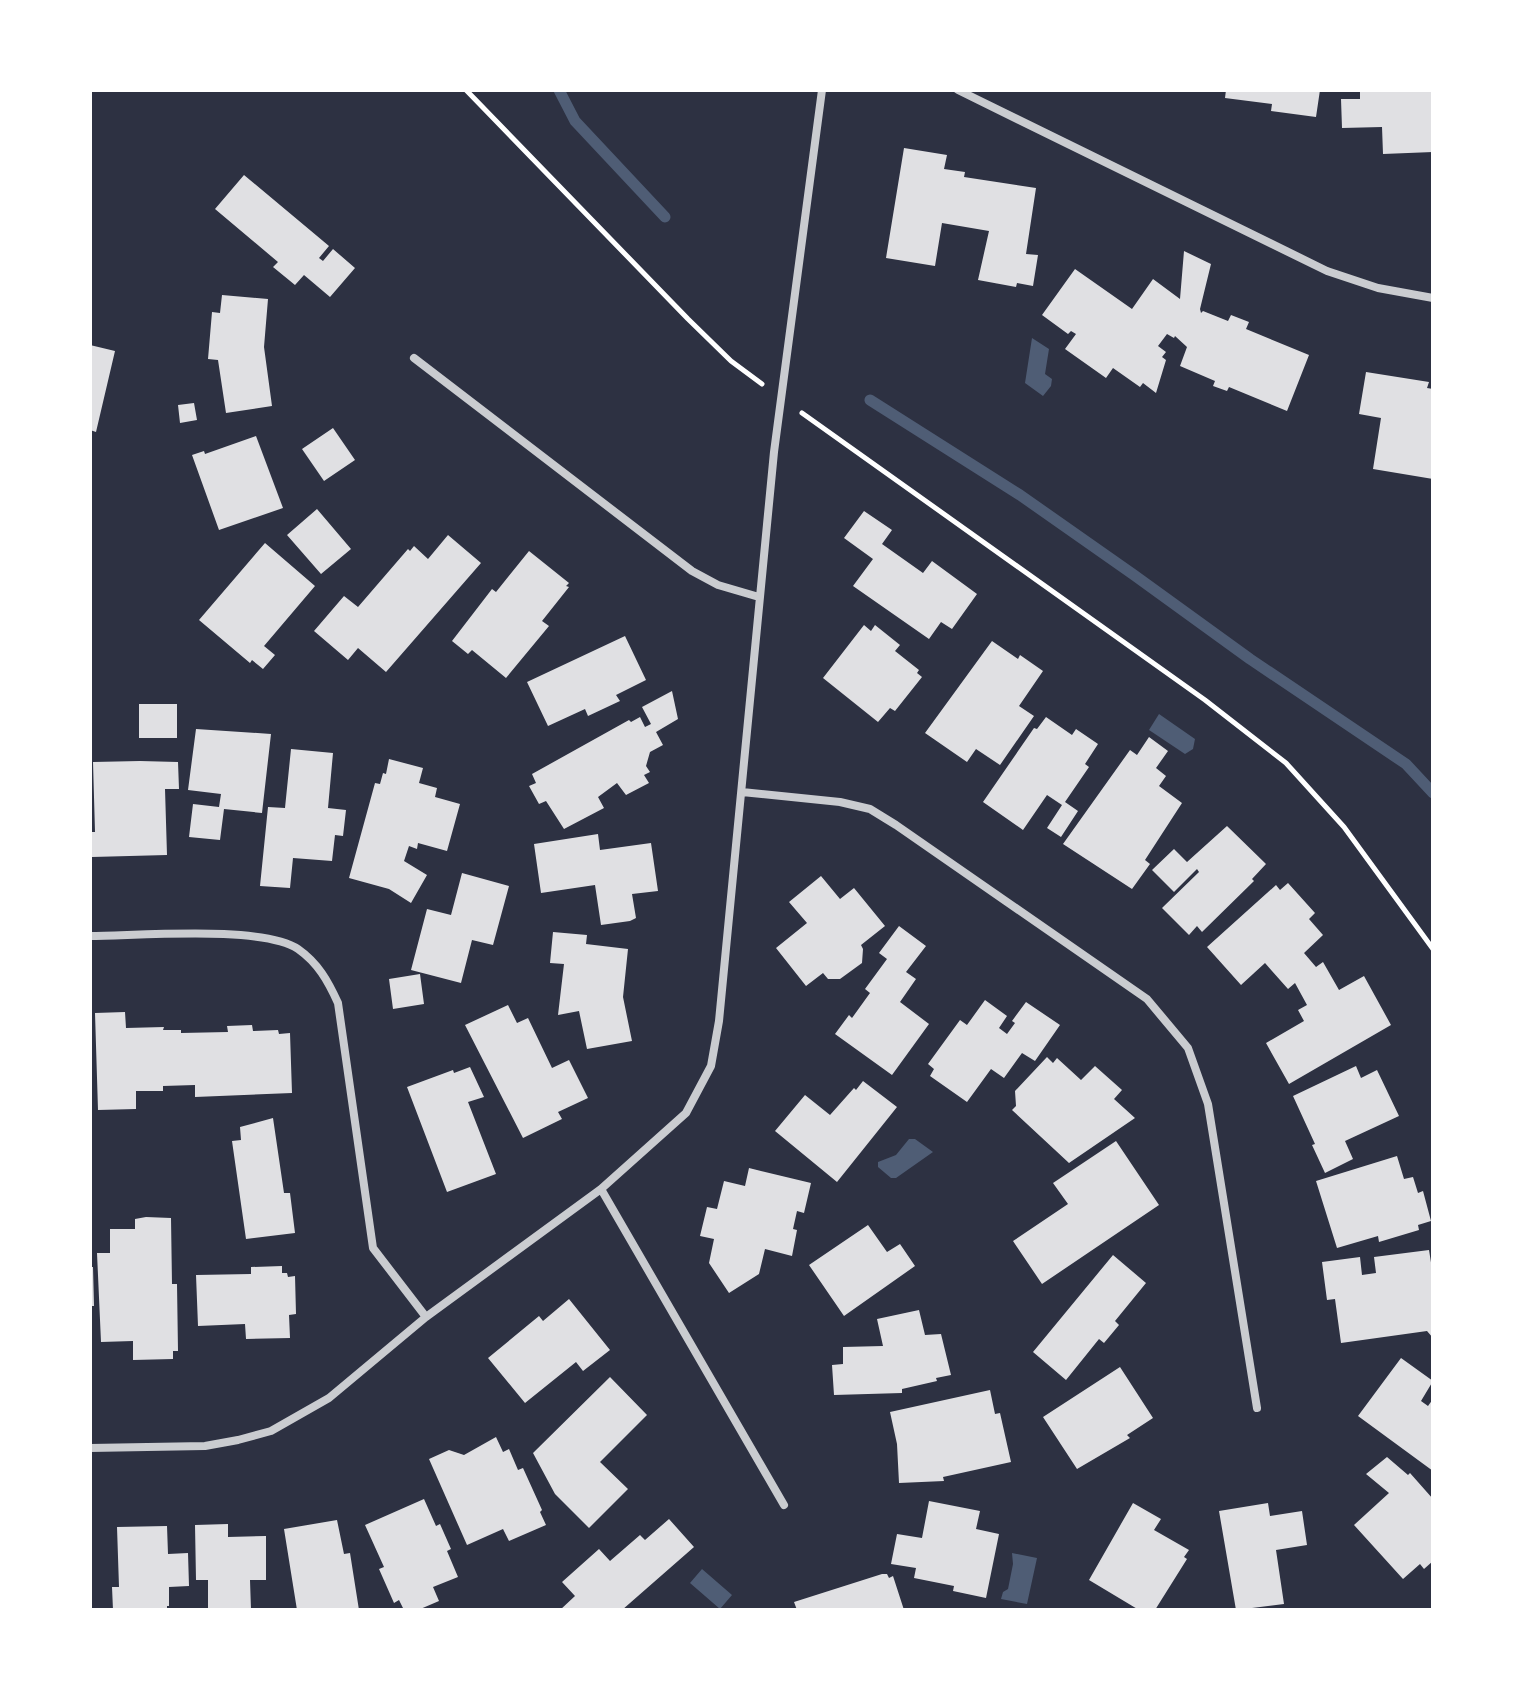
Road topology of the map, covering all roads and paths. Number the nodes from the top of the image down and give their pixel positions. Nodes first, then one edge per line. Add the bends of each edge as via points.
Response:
1 (466, 90) edge
2 (822, 90) edge
3 (958, 90) edge
4 (1433, 298) edge
5 (414, 358) dead end
6 (783, 399) junction
7 (759, 597) junction
8 (742, 792) junction
9 (90, 936) edge
10 (1433, 949) edge
11 (601, 1189) junction
12 (426, 1317) junction
13 (1257, 1408) dead end
14 (90, 1448) edge
15 (784, 1505) dead end

1 - 6 path via 731,361
2 - 6 street
3 - 4 street via 1327,271
5 - 7 street via 692,571
6 - 7 street
6 - 10 path via 1286,763 1344,827
7 - 8 street
8 - 11 street via 711,1066 686,1113
8 - 13 street via 870,809 1147,999 1188,1048 1208,1104
9 - 12 street via 266,936 296,947 317,965 338,1003 373,1248
11 - 12 street
11 - 15 street
12 - 14 street via 329,1398 271,1431 205,1446

